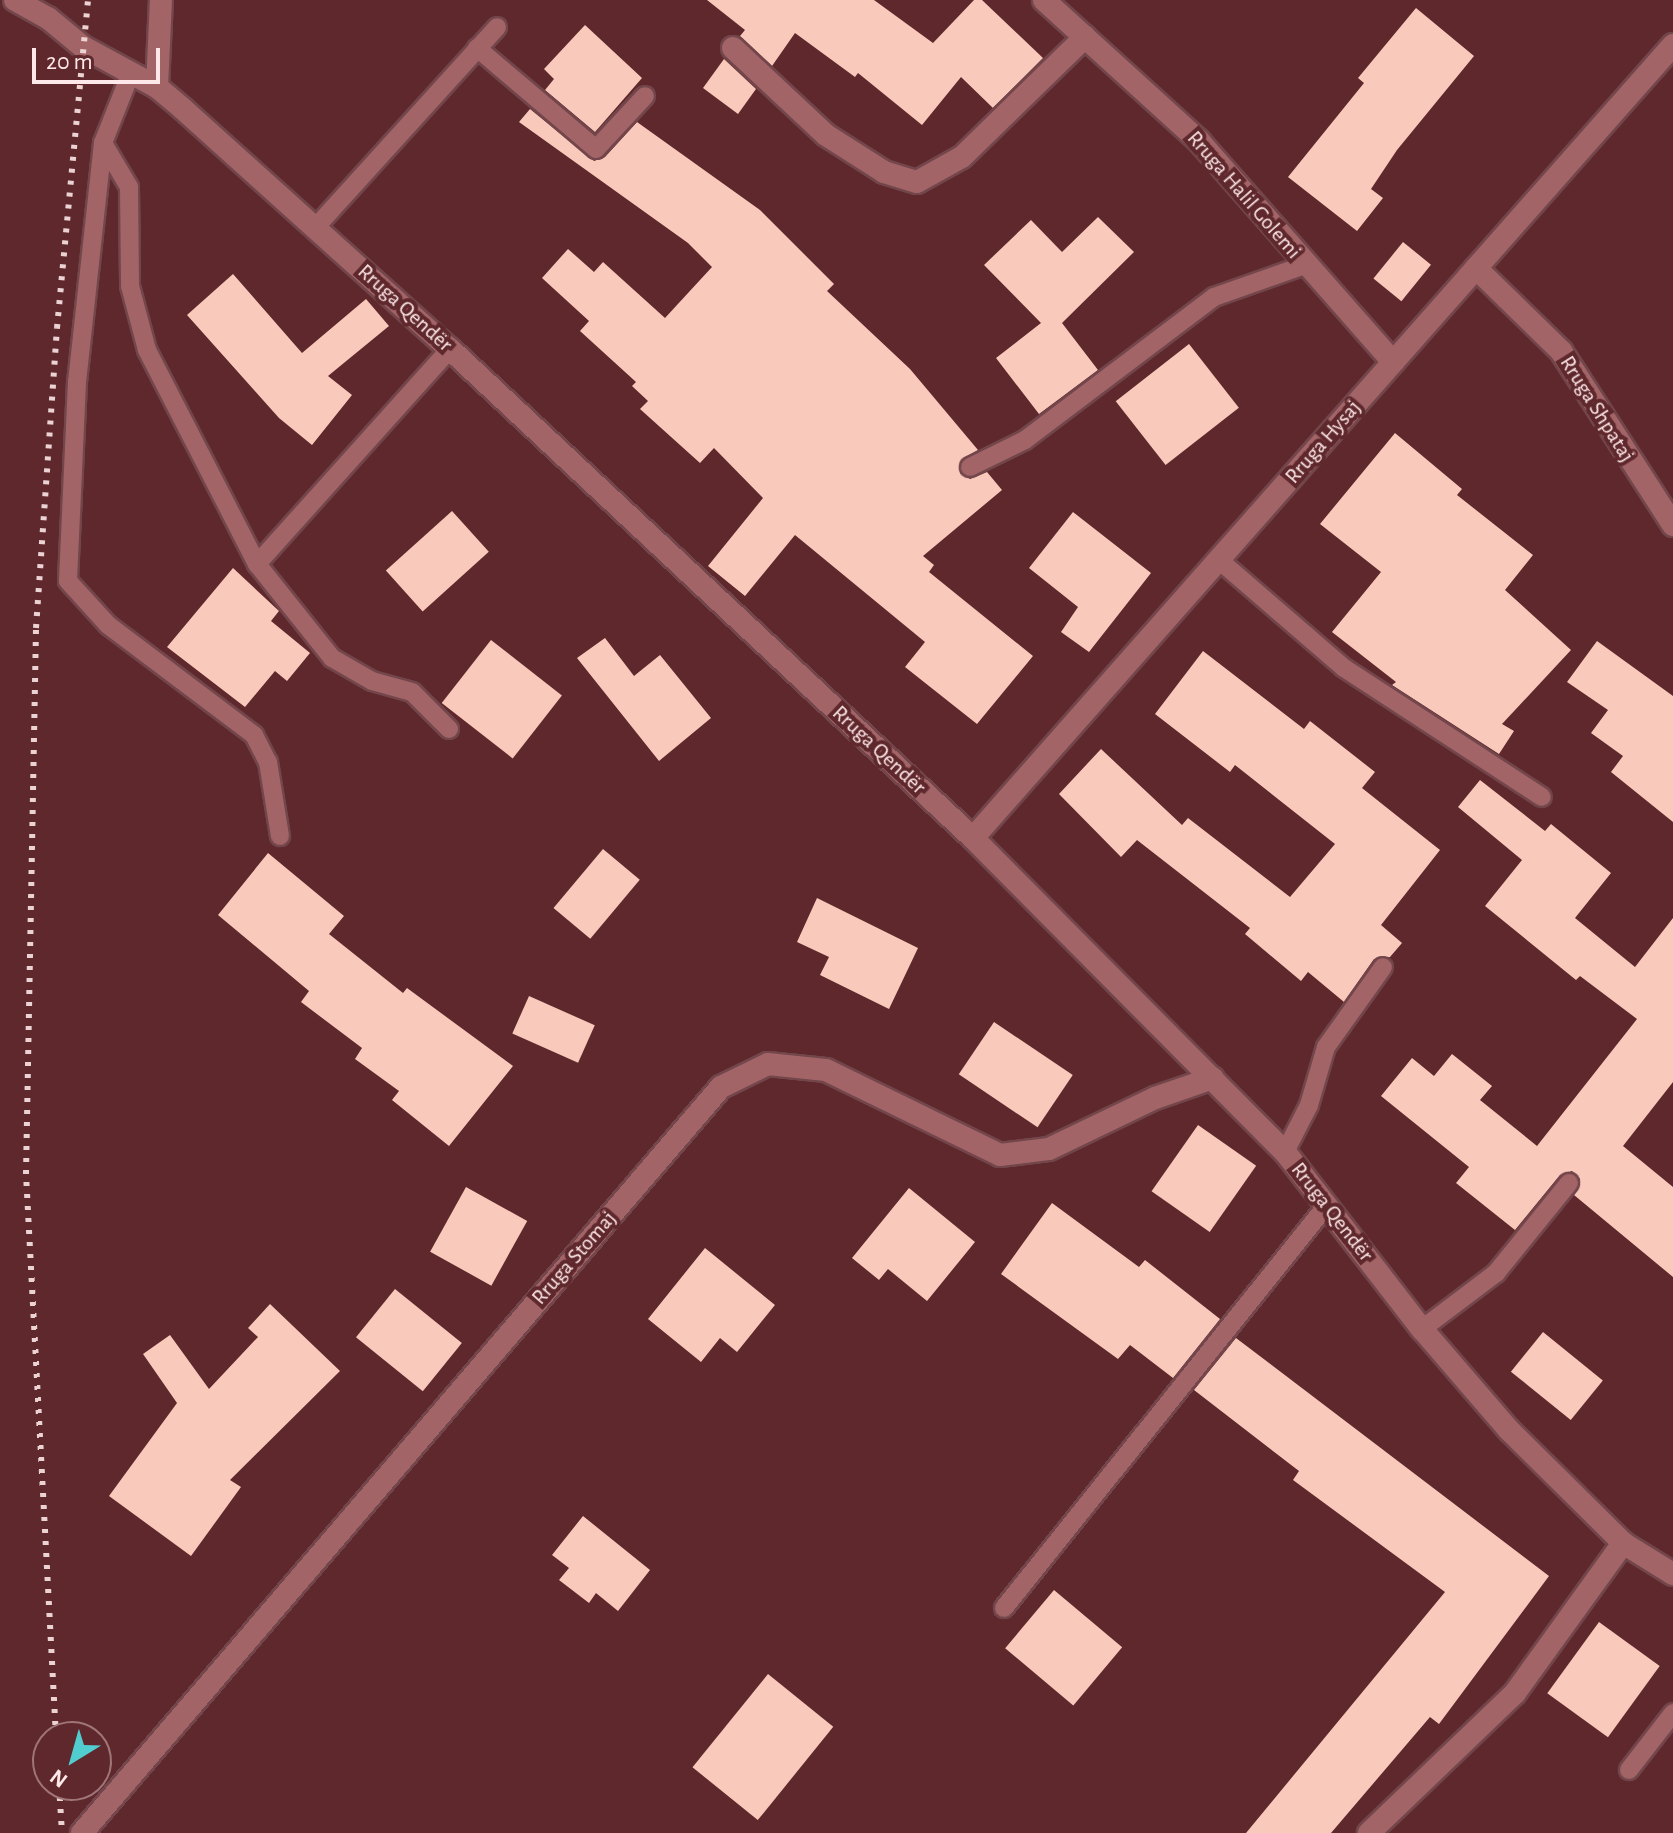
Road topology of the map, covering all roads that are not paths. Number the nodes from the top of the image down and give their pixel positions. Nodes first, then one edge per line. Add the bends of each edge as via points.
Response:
1 (15, 0) edge
2 (161, 0) edge
3 (1044, 0) edge
4 (497, 27) dead end
5 (1085, 37) junction
6 (1673, 45) edge
7 (477, 48) junction
8 (733, 48) dead end
9 (130, 75) junction
10 (157, 87) junction
11 (645, 96) dead end
12 (103, 143) junction
13 (315, 228) junction
14 (1305, 265) junction
15 (1476, 268) junction
16 (450, 349) junction
17 (1393, 362) junction
18 (970, 467) dead end
19 (1673, 525) edge
20 (1219, 560) junction
21 (257, 564) junction
22 (449, 729) dead end
23 (1542, 797) dead end
24 (280, 836) dead end
25 (973, 838) junction
26 (1383, 967) dead end
27 (1213, 1078) junction
28 (1285, 1152) junction
29 (1569, 1183) dead end
30 (1327, 1205) junction
31 (1422, 1329) junction
32 (1623, 1543) junction
33 (1673, 1574) edge
34 (1004, 1608) dead end
35 (1673, 1713) edge
36 (1629, 1770) dead end
37 (80, 1831) edge
38 (1369, 1833) edge

1 - 9 street, Rruga Qendër
2 - 10 street
3 - 5 street, Rruga Halil Golemi
4 - 7 lane
5 - 8 street via 962,157 917,182 884,172 826,135
5 - 14 street, Rruga Halil Golemi via 1199,141
6 - 15 street, Rruga Hysaj
7 - 11 lane via 596,149
7 - 13 lane
9 - 10 street, Rruga Qendër
9 - 12 lane
10 - 13 street, Rruga Qendër
12 - 21 lane via 129,187 130,286 147,350
12 - 24 lane via 77,382 68,581 108,625 254,735 268,762
13 - 16 street, Rruga Qendër
14 - 17 street, Rruga Halil Golemi
14 - 18 lane via 1214,297 1025,440
15 - 17 street, Rruga Hysaj
15 - 19 street, Rruga Shpataj via 1561,351
16 - 21 lane
16 - 25 street, Rruga Qendër
17 - 20 street, Rruga Hysaj
20 - 23 lane via 1344,668
20 - 25 street, Rruga Hysaj
21 - 22 lane via 332,658 372,681 412,692
25 - 27 street, Rruga Qendër
26 - 28 lane via 1326,1047 1309,1105
27 - 28 street, Rruga Qendër
27 - 37 street, Rruga Stomaj via 1155,1098 1049,1149 1000,1155 826,1070 768,1064 721,1087
28 - 30 street, Rruga Qendër
29 - 31 lane via 1496,1273
30 - 31 street, Rruga Qendër
30 - 34 lane
31 - 32 street, Rruga Qendër via 1509,1430
32 - 33 street, Rruga Qendër
32 - 38 street via 1515,1693
35 - 36 lane

